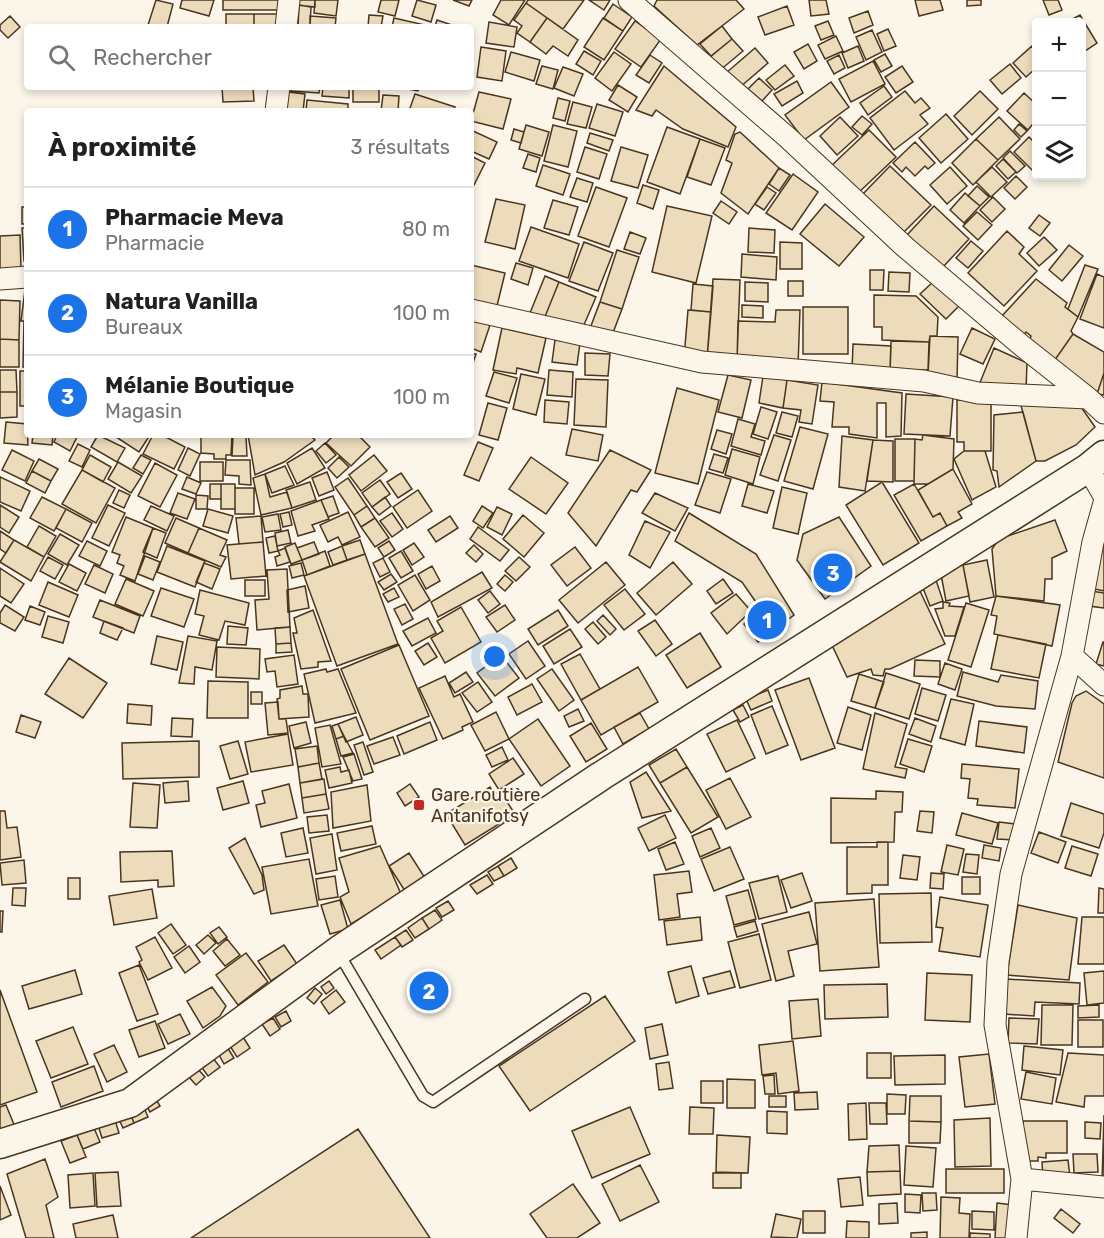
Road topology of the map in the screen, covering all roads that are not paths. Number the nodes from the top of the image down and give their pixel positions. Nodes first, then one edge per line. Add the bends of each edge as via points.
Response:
1 (289, 0) edge
2 (629, 0) edge
3 (286, 24) edge
4 (279, 90) edge
5 (276, 108) edge
6 (24, 277) edge
7 (0, 279) edge
8 (474, 311) edge
9 (1088, 398) junction
10 (1104, 413) edge
11 (1096, 461) edge
12 (1104, 496) edge
13 (1104, 503) edge
14 (1072, 656) junction
15 (1104, 685) edge
16 (338, 951) junction
17 (585, 999) dead end
18 (0, 1144) edge
19 (1022, 1179) junction
20 (1104, 1187) edge
21 (1016, 1238) edge

1 - 3 street
2 - 9 street via 787,137 905,247
4 - 5 street
6 - 7 street
8 - 9 street via 702,362 924,381 978,393
9 - 10 street
11 - 12 street
11 - 16 main road via 601,776
13 - 14 street
14 - 15 street
14 - 19 street via 1011,874 998,962 995,1025
16 - 17 lane via 423,1096 434,1102
16 - 18 main road via 129,1103
19 - 20 street
19 - 21 street

